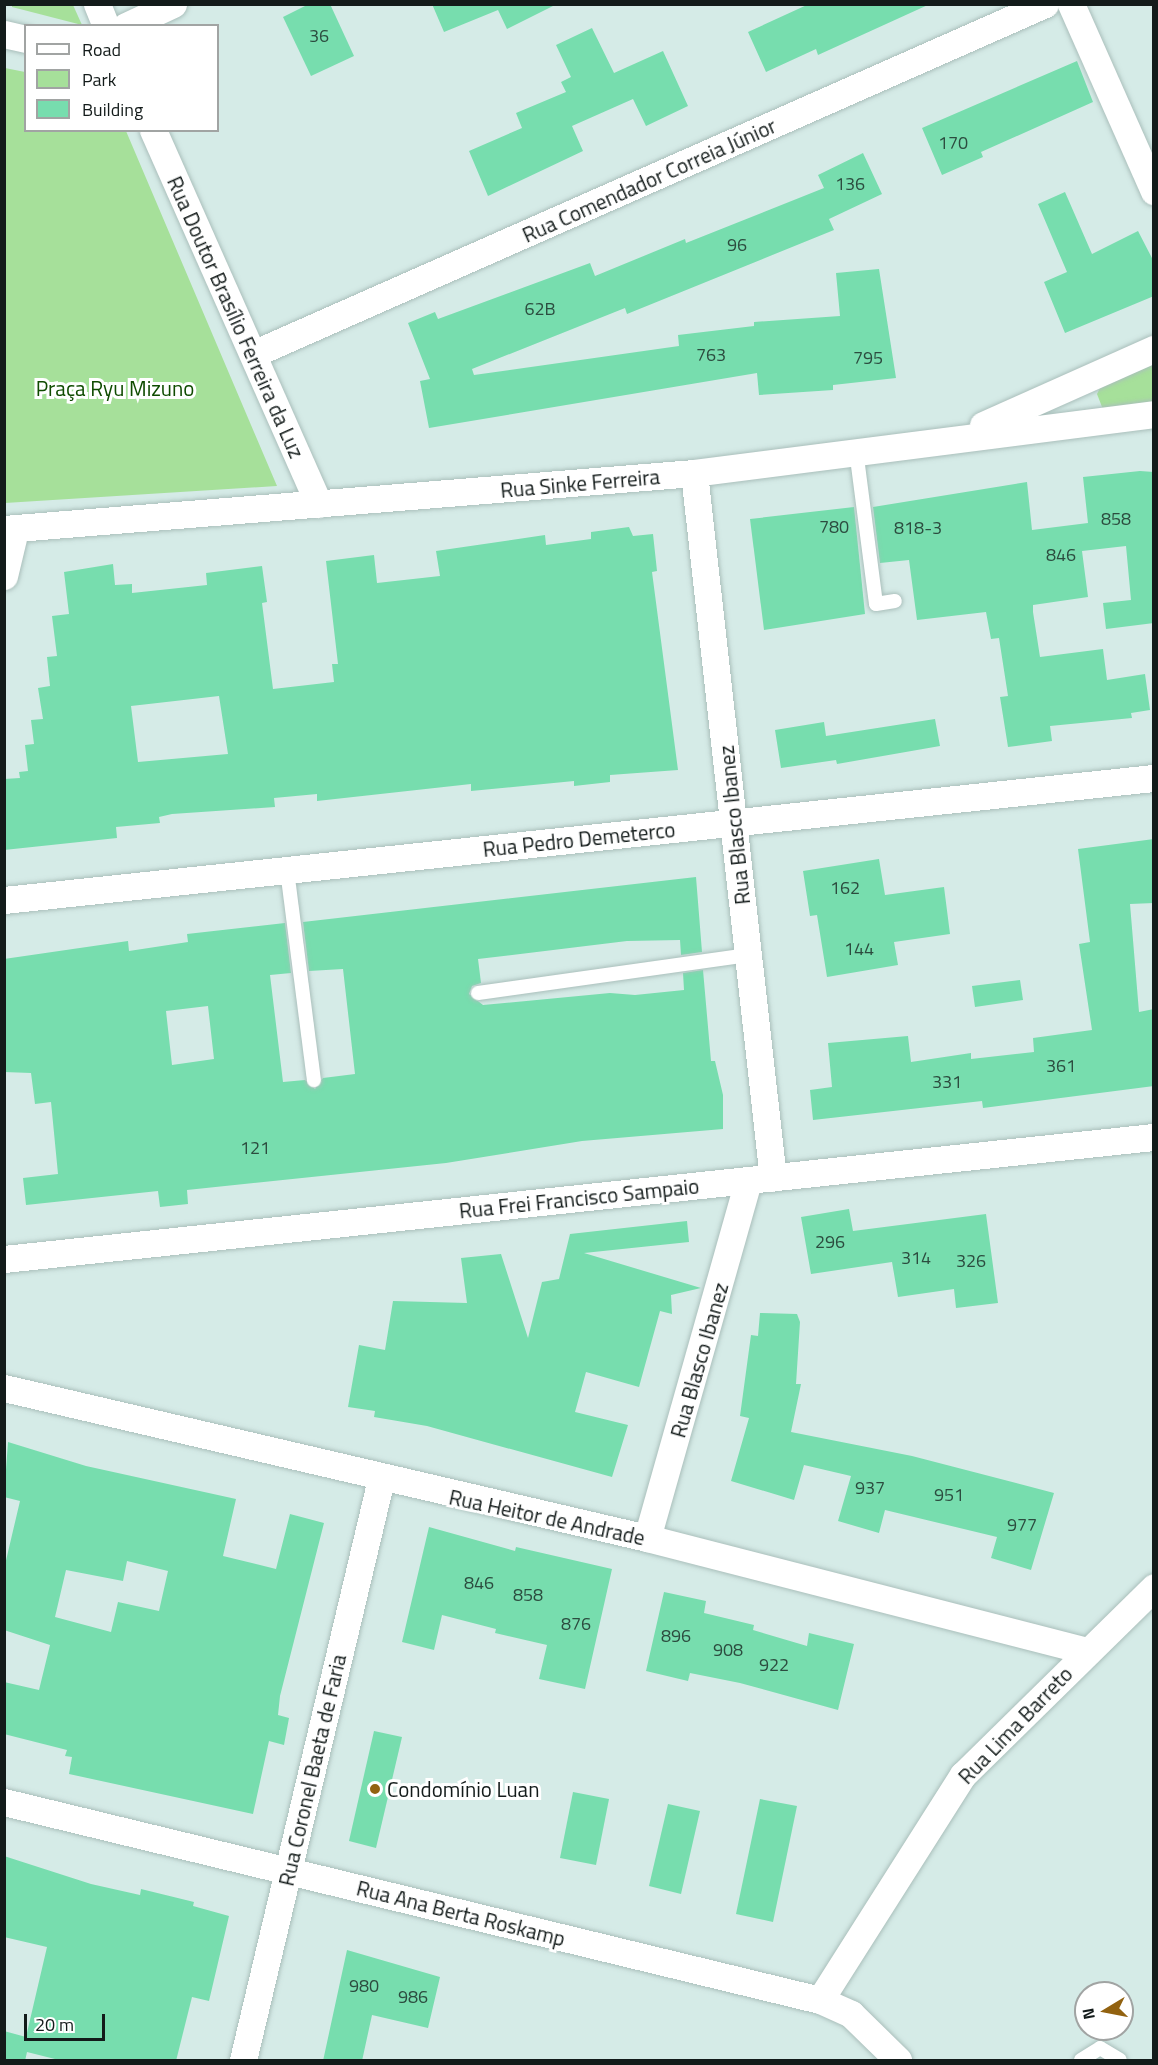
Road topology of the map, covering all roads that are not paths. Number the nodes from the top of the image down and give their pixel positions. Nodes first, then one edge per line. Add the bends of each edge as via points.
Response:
1 (97, 4) edge
2 (173, 4) edge
3 (1045, 4) edge
4 (1071, 4) edge
5 (1017, 10) edge
6 (105, 24) edge
7 (130, 24) edge
8 (4, 34) edge
9 (24, 39) edge
10 (154, 132) edge
11 (1154, 191) edge
12 (1154, 349) edge
13 (253, 354) junction
14 (1154, 414) edge
15 (958, 436) junction
16 (856, 450) junction
17 (694, 473) junction
18 (319, 504) junction
19 (10, 530) edge
20 (4, 576) edge
21 (895, 600) dead end
22 (1154, 778) edge
23 (734, 823) junction
24 (287, 870) junction
25 (4, 900) edge
26 (748, 955) junction
27 (478, 993) dead end
28 (314, 1080) dead end
29 (1154, 1137) edge
30 (760, 1179) junction
31 (4, 1259) edge
32 (4, 1388) edge
33 (381, 1479) junction
34 (647, 1539) junction
35 (1154, 1587) edge
36 (1088, 1652) junction
37 (4, 1802) edge
38 (288, 1871) junction
39 (820, 2000) junction
40 (243, 2061) edge
41 (898, 2061) edge
42 (1081, 2061) edge
43 (1120, 2061) edge

1 - 6 street
2 - 7 street
3 - 5 street, Rua Comendador Correia Júnior
4 - 11 street
5 - 13 street, Rua Comendador Correia Júnior
8 - 9 street
10 - 13 street, Rua Doutor Brasílio Ferreira da Luz
12 - 15 street
13 - 18 street, Rua Doutor Brasílio Ferreira da Luz
14 - 15 street, Rua Sinke Ferreira
15 - 16 street, Rua Sinke Ferreira
16 - 17 street, Rua Sinke Ferreira
16 - 21 lane via 876,604
17 - 18 street, Rua Sinke Ferreira
17 - 23 street, Rua Blasco Ibanez
18 - 19 street, Rua Sinke Ferreira
19 - 20 street
22 - 23 street, Rua Pedro Demeterco
23 - 24 street, Rua Pedro Demeterco
23 - 26 street, Rua Blasco Ibanez
24 - 25 street, Rua Pedro Demeterco
24 - 28 lane
26 - 27 lane
26 - 30 street, Rua Blasco Ibanez
29 - 30 street, Rua Frei Francisco Sampaio
30 - 31 street, Rua Frei Francisco Sampaio
30 - 34 street, Rua Blasco Ibanez
32 - 33 street, Rua Heitor de Andrade
33 - 34 street, Rua Heitor de Andrade
33 - 38 street, Rua Coronel Baeta de Faria
34 - 36 street, Rua Heitor de Andrade
35 - 36 street, Rua Lima Barreto
36 - 39 street, Rua Lima Barreto via 963,1775
37 - 38 street, Rua Ana Berta Roskamp
38 - 39 street, Rua Ana Berta Roskamp
38 - 40 street, Rua Coronel Baeta de Faria
39 - 41 street, Rua Ana Berta Roskamp via 851,2014
42 - 43 lane via 1100,2048

